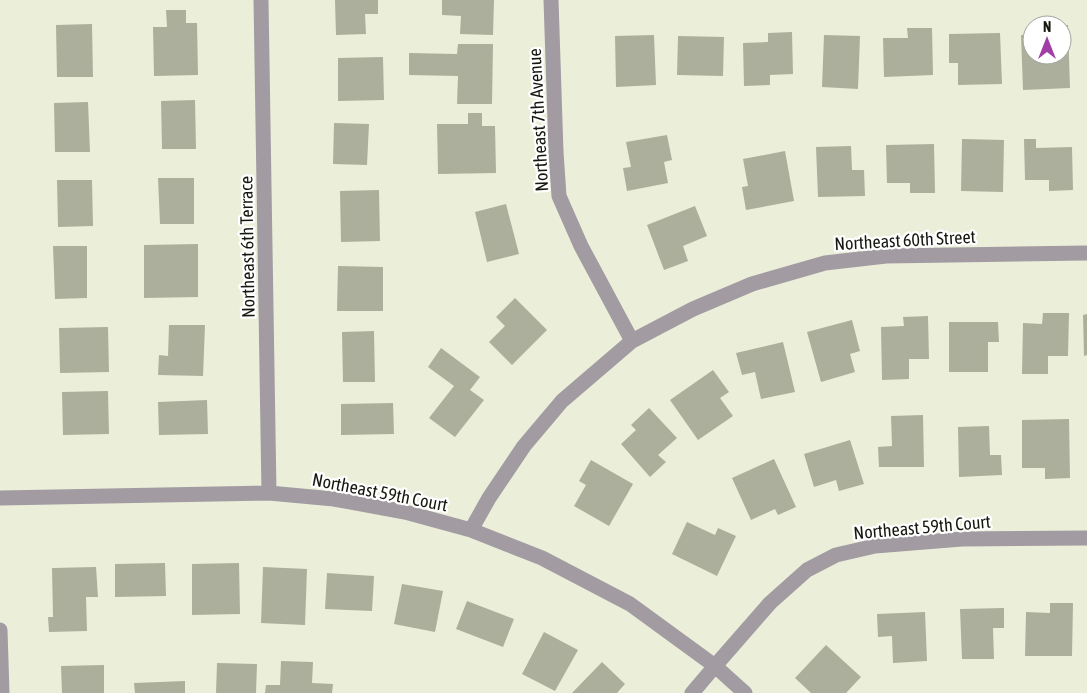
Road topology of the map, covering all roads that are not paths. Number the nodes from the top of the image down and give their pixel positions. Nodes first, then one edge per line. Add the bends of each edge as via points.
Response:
1 (261, 0) edge
2 (551, 0) edge
3 (1087, 254) edge
4 (632, 340) junction
5 (269, 493) junction
6 (0, 498) edge
7 (471, 530) junction
8 (1087, 538) edge
9 (0, 630) edge
10 (715, 666) junction
11 (2, 693) edge
12 (692, 693) edge
13 (745, 693) edge

1 - 5 street, Northeast 6th Terrace
2 - 4 street, Northeast 7th Avenue via 559,196 581,246
3 - 4 street, Northeast 60th Street via 886,256 825,264 752,284
4 - 7 street, Northeast 60th Street via 562,401 524,446
5 - 6 street, Northeast 59th Court
5 - 7 street, Northeast 59th Court via 334,499 405,512
7 - 10 street, Northeast 59th Court via 542,558 630,604
8 - 10 street, Northeast 59th Court via 962,539 875,546 836,555 807,570 770,603
9 - 11 street
10 - 12 street, Northeast 59th Court
10 - 13 street

